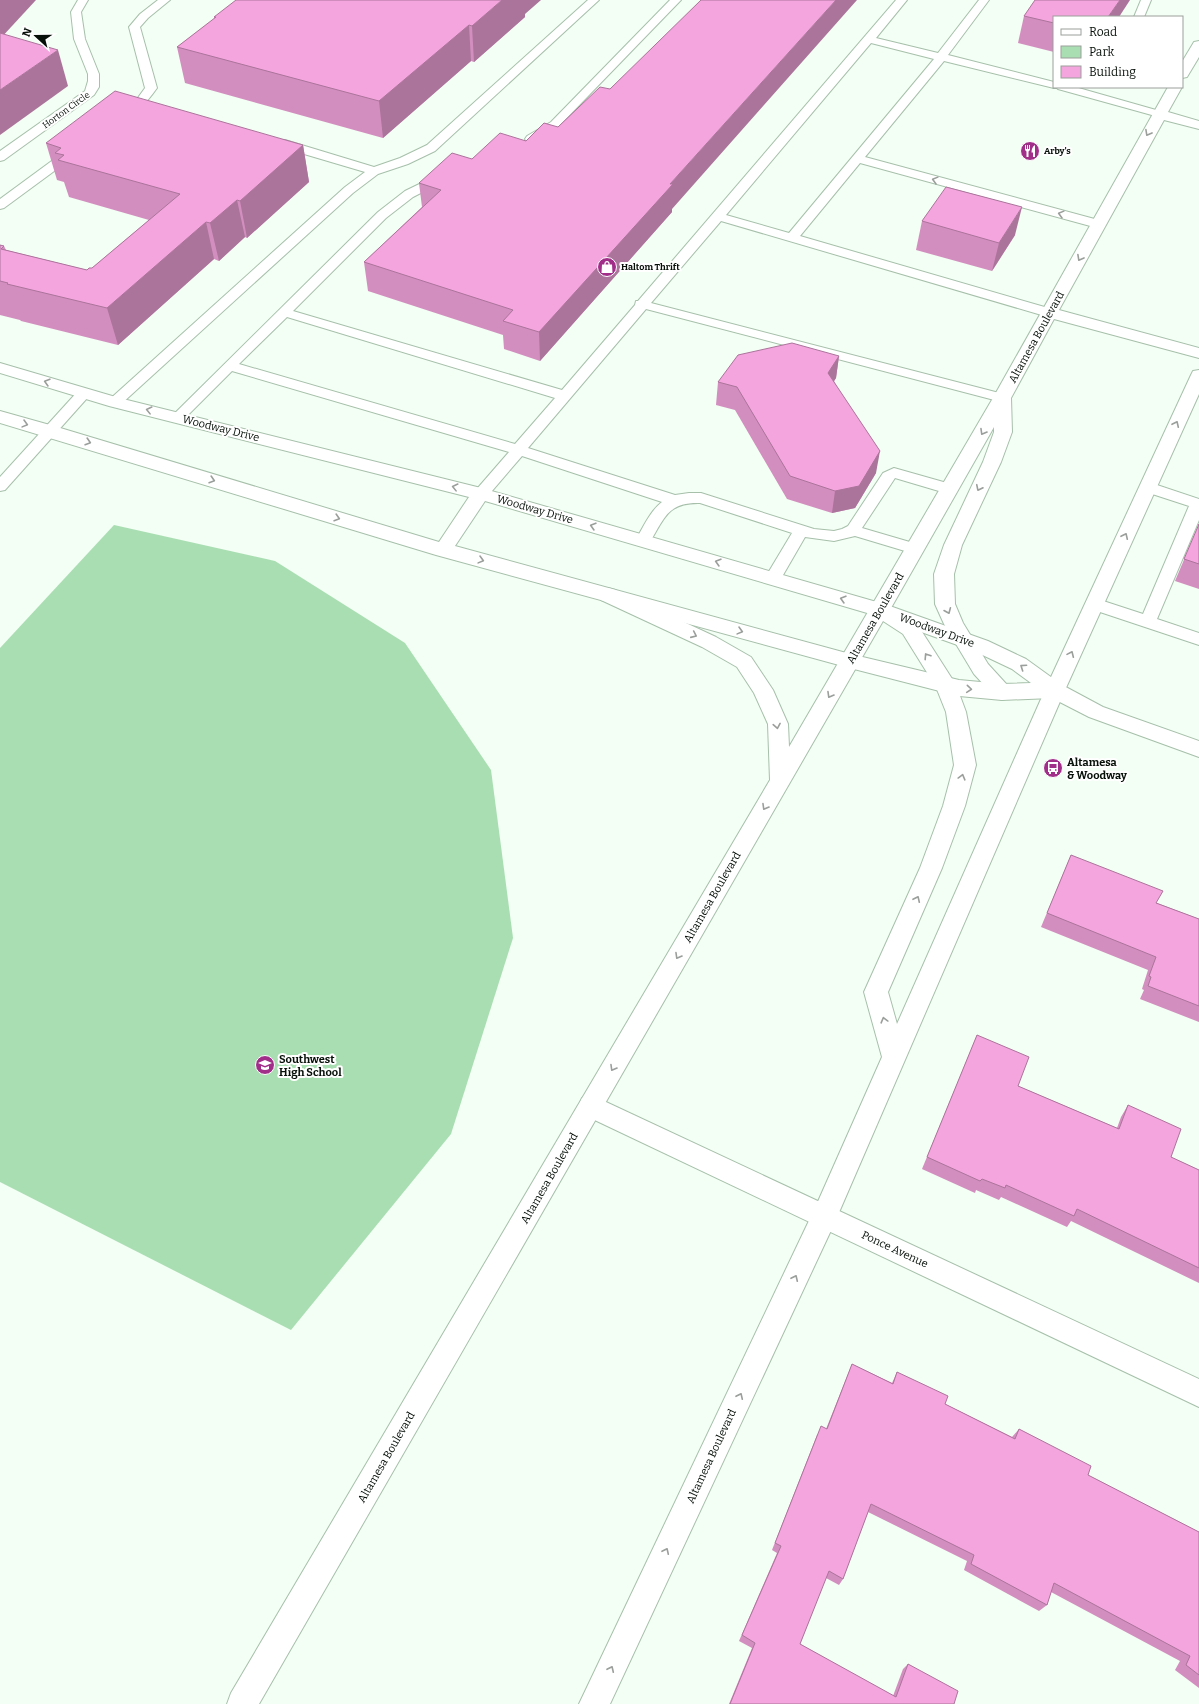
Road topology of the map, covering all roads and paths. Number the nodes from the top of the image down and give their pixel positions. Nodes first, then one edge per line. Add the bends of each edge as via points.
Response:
1 (83, 0) edge
2 (165, 0) edge
3 (594, 0) edge
4 (676, 0) edge
5 (902, 0) edge
6 (984, 0) edge
7 (1146, 0) edge
8 (1139, 16) edge
9 (868, 39) junction
10 (1199, 45) edge
11 (941, 57) junction
12 (1183, 72) edge
13 (1053, 85) edge
14 (1070, 88) edge
15 (1174, 88) edge
16 (1094, 91) edge
17 (141, 101) junction
18 (156, 105) edge
19 (1159, 114) junction
20 (115, 120) edge
21 (1199, 125) edge
22 (269, 139) edge
23 (83, 144) edge
24 (523, 144) edge
25 (0, 157) edge
26 (857, 158) junction
27 (374, 171) junction
28 (450, 174) edge
29 (0, 205) edge
30 (717, 216) junction
31 (1098, 224) junction
32 (792, 238) junction
33 (641, 304) junction
34 (284, 312) junction
35 (1050, 313) junction
36 (1199, 354) edge
37 (230, 366) junction
38 (0, 368) edge
39 (1199, 375) edge
40 (84, 393) junction
41 (565, 396) junction
42 (1002, 398) junction
43 (116, 402) junction
44 (0, 417) edge
45 (178, 417) junction
46 (51, 431) junction
47 (519, 450) junction
48 (0, 486) edge
49 (1148, 487) junction
50 (950, 489) junction
51 (482, 494) junction
52 (673, 500) junction
53 (801, 530) junction
54 (853, 530) junction
55 (644, 541) junction
56 (443, 550) junction
57 (915, 550) junction
58 (773, 578) junction
59 (608, 595) junction
60 (1094, 604) junction
61 (880, 610) junction
62 (1148, 622) junction
63 (1199, 639) edge
64 (963, 640) junction
65 (850, 661) junction
66 (946, 685) junction
67 (1055, 690) junction
68 (1002, 692) junction
69 (1199, 749) edge
70 (780, 780) junction
71 (894, 1057) junction
72 (591, 1106) junction
73 (825, 1215) junction
74 (1199, 1393) edge
75 (242, 1704) edge
76 (594, 1704) edge

1 - 25 lane, Horton Circle via 76,12 81,43 93,70 94,87 90,93
2 - 17 lane via 134,27 151,88
3 - 27 lane via 431,148
4 - 24 lane via 555,124
5 - 9 lane
6 - 11 lane
7 - 8 lane
9 - 11 lane
9 - 30 lane
10 - 12 main road
11 - 13 lane
11 - 26 lane
14 - 16 lane
15 - 19 main road, Altamesa Boulevard
16 - 19 lane
17 - 18 lane
17 - 20 lane
19 - 21 main road
19 -> 31 main road, Altamesa Boulevard
22 - 27 lane
23 - 29 lane
31 -> 26 lane
26 - 32 lane
27 - 43 lane via 349,190
28 - 34 lane via 409,194 382,215
30 - 32 lane
30 - 33 lane
31 -> 35 main road, Altamesa Boulevard
32 - 35 lane
33 - 41 lane
33 - 42 lane
34 - 37 lane
34 - 41 lane
35 - 36 main road
35 - 42 main road, Altamesa Boulevard
37 - 45 lane
37 - 47 lane
40 -> 38 main road, Woodway Drive
49 -> 39 main road, Altamesa Boulevard
40 - 43 main road, Woodway Drive
40 - 46 lane
41 - 47 lane
42 -> 50 main road, Altamesa Boulevard
42 -> 64 main road via 1003,432 944,574 945,604
45 -> 43 main road, Woodway Drive
44 -> 46 main road
51 -> 45 main road, Woodway Drive
46 - 48 lane
46 -> 56 main road
47 - 51 lane
47 - 52 lane
60 -> 49 main road, Altamesa Boulevard
49 - 62 lane via 1198,504
50 - 54 lane via 894,473 888,476
50 - 57 main road, Altamesa Boulevard
55 -> 51 main road, Woodway Drive
51 - 56 main road
52 - 53 lane via 686,496 701,498
52 - 55 lane via 660,511
53 - 54 lane via 834,536
53 - 58 lane
54 - 57 lane
58 -> 55 main road, Woodway Drive
56 -> 59 main road
57 - 61 main road, Altamesa Boulevard
61 -> 58 main road, Woodway Drive
59 -> 65 main road
59 -> 70 main road via 709,642 744,662 763,690 778,724
60 - 62 lane
67 -> 60 main road, Altamesa Boulevard
61 - 64 main road, Woodway Drive
61 - 65 main road, Altamesa Boulevard
66 -> 61 main road via 910,629
62 - 63 lane
67 -> 64 main road, Woodway Drive via 1019,664
64 - 68 main road via 981,669
65 - 66 main road
65 -> 70 main road, Altamesa Boulevard
66 -> 68 main road
71 -> 66 main road via 876,992 931,868 954,806 965,765 956,712
67 - 68 main road
67 - 69 main road, Woodway Drive via 1096,712
67 - 71 main road, Altamesa Boulevard
70 -> 72 main road, Altamesa Boulevard
71 - 73 main road, Altamesa Boulevard
72 - 73 main road, Ponce Avenue
72 - 75 main road, Altamesa Boulevard
73 - 74 main road, Ponce Avenue
76 -> 73 main road, Altamesa Boulevard

